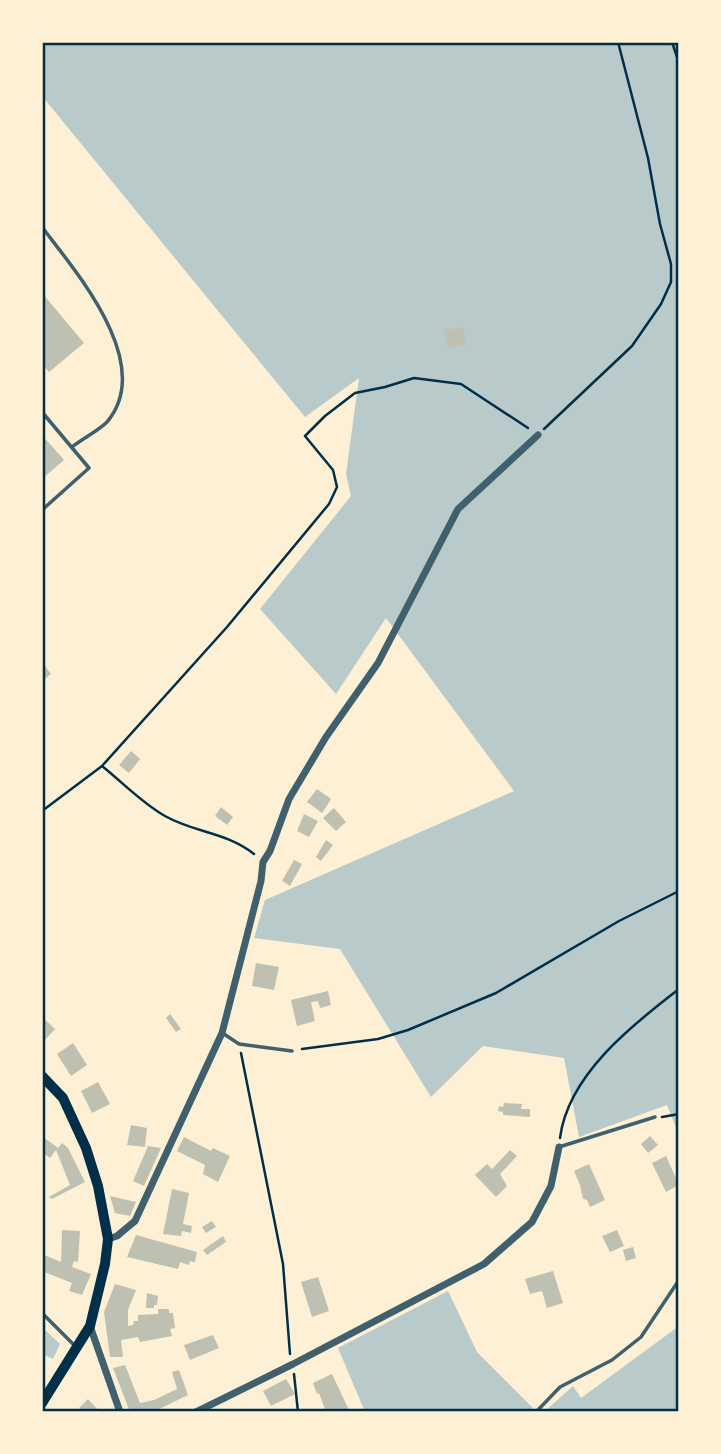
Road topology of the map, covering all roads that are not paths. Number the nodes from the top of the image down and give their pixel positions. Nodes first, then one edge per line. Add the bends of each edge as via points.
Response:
1 (42, 227) edge
2 (42, 412) edge
3 (538, 435) road end
4 (72, 447) junction
5 (42, 510) edge
6 (222, 1033) junction
7 (292, 1051) road end
8 (42, 1076) edge
9 (655, 1118) road end
10 (559, 1147) joint
11 (108, 1239) junction
12 (679, 1280) edge
13 (42, 1313) edge
14 (90, 1326) junction
15 (76, 1347) junction
16 (45, 1389) edge
17 (42, 1404) edge
18 (120, 1412) edge
19 (196, 1412) edge
20 (536, 1412) edge

1 - 4 lane via 93,296 116,343 121,379 119,399 106,422
2 - 4 lane
3 - 6 street via 458,509 378,663 289,799 263,862
4 - 5 lane via 89,468
6 - 7 lane via 239,1044
6 - 11 street via 135,1221
8 - 11 main road via 63,1098 86,1148
9 - 10 lane
10 - 19 street via 551,1186 531,1222 484,1264
11 - 14 main road
12 - 20 lane via 641,1337 612,1360 560,1387
13 - 15 lane
14 - 15 main road
14 - 18 street
15 - 16 main road
16 - 17 main road

